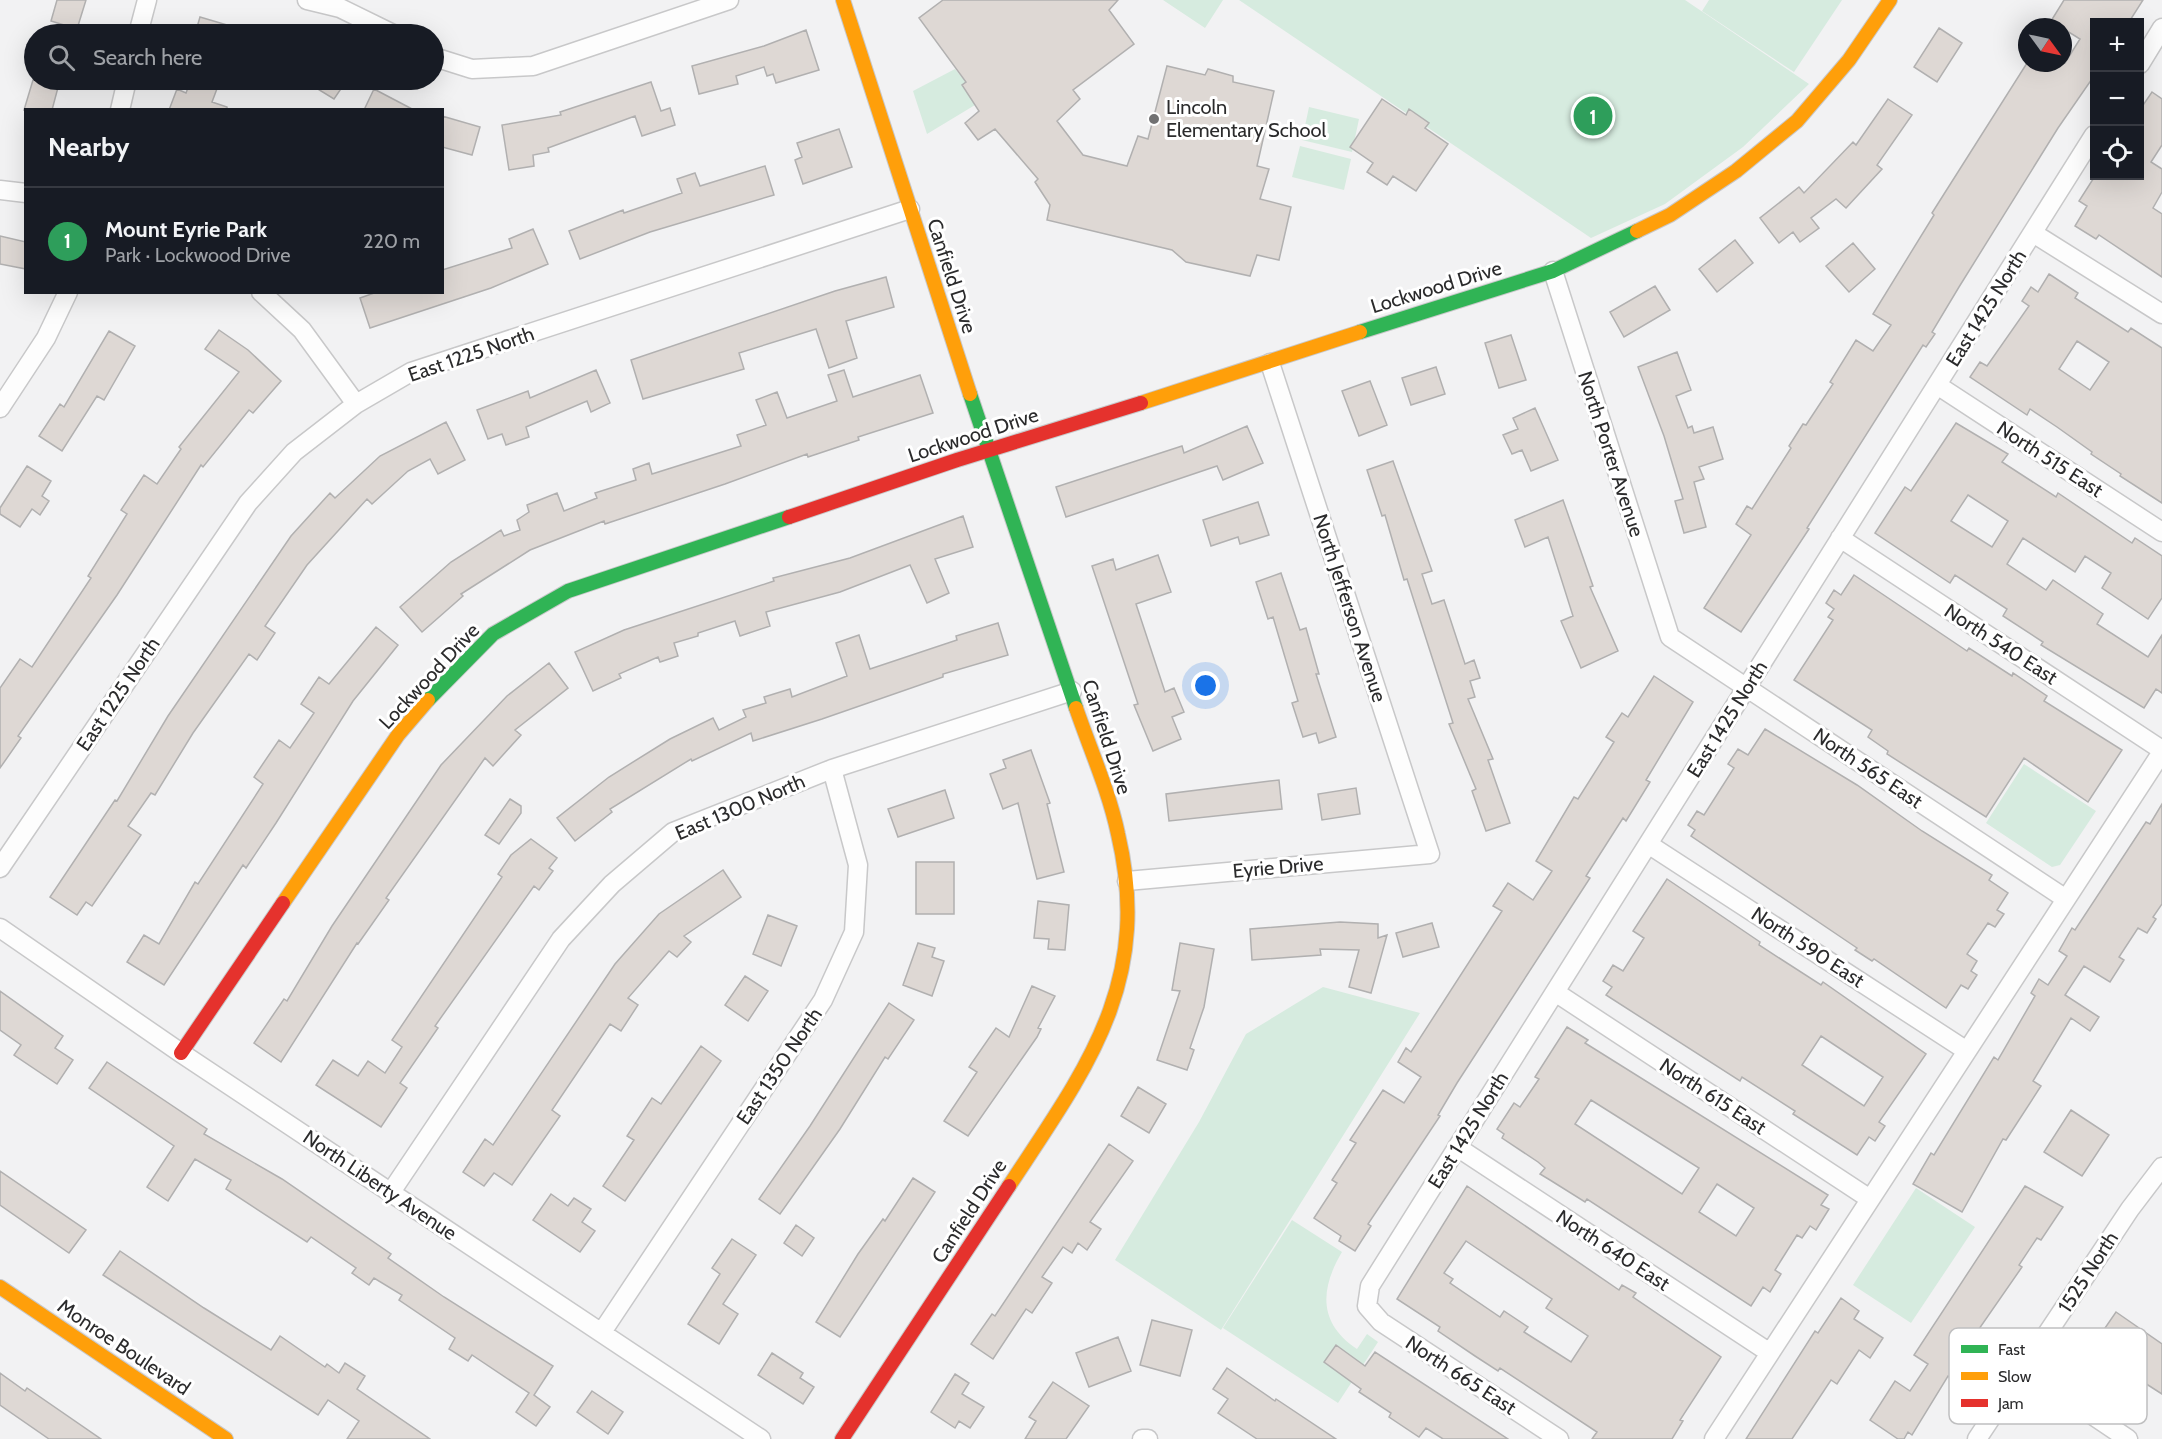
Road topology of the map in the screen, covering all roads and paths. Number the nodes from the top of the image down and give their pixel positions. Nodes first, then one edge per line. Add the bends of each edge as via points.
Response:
1 (147, 0) edge
2 (307, 0) edge
3 (729, 0) edge
4 (843, 0) edge
5 (1890, 0) edge
6 (141, 24) edge
7 (373, 24) edge
8 (2162, 28) edge
9 (2144, 56) edge
10 (444, 60) edge
11 (125, 90) edge
12 (120, 108) edge
13 (2090, 141) edge
14 (0, 190) edge
15 (24, 193) edge
16 (910, 209) junction
17 (2033, 233) junction
18 (1552, 271) junction
19 (67, 294) edge
20 (263, 294) edge
21 (2162, 314) edge
22 (1270, 363) junction
23 (1937, 385) junction
24 (356, 404) junction
25 (0, 408) edge
26 (988, 450) junction
27 (2162, 532) edge
28 (1840, 538) junction
29 (1670, 637) joint
30 (1747, 687) junction
31 (1072, 691) junction
32 (2162, 751) edge
33 (832, 769) junction
34 (1648, 844) junction
35 (1430, 854) joint
36 (0, 868) edge
37 (1126, 881) junction
38 (2066, 899) junction
39 (0, 928) edge
40 (1555, 992) junction
41 (1967, 1051) junction
42 (181, 1053) junction
43 (1457, 1148) junction
44 (2162, 1167) edge
45 (391, 1192) junction
46 (1870, 1199) junction
47 (0, 1287) edge
48 (1367, 1306) joint
49 (2051, 1328) edge
50 (602, 1332) junction
51 (1770, 1353) junction
52 (1987, 1424) edge
53 (2106, 1424) edge
54 (226, 1439) edge
55 (761, 1439) edge
56 (842, 1439) edge
57 (1143, 1439) edge
58 (1148, 1439) edge
59 (1559, 1439) edge
60 (1714, 1439) edge
61 (1977, 1439) edge
62 (2128, 1439) edge

1 - 6 street
2 - 7 street via 340,8
3 - 10 street via 533,66 472,69
4 - 16 street, Canfield Drive
5 - 18 street, Lockwood Drive via 1849,60 1797,121 1736,171 1670,215
8 - 9 street
11 - 12 street
13 - 17 street, East 1425 North
14 - 15 street
16 - 24 street, East 1225 North via 411,372
16 - 26 street, Canfield Drive
17 - 21 street
17 - 23 street, East 1425 North
18 - 22 street, Lockwood Drive
18 - 29 street, North Porter Avenue
19 - 25 street via 46,338
20 - 24 street via 302,330
22 - 26 street, Lockwood Drive
22 - 35 street, North Jefferson Avenue
23 - 27 street, North 515 East
23 - 28 street, East 1425 North
24 - 36 street, East 1225 North via 294,452 248,503
26 - 31 street, Canfield Drive
26 - 42 street, Lockwood Drive via 568,591 493,634 398,735
28 - 30 street, East 1425 North
28 - 32 street, North 540 East
29 - 30 street, North 565 East
30 - 34 street, East 1425 North
30 - 38 street, North 565 East
31 - 33 street, East 1300 North
31 - 37 street, Canfield Drive via 1118,832
32 - 38 street
33 - 45 street, East 1300 North via 673,832 612,884 561,939
33 - 50 street, East 1350 North via 858,866 854,932 823,1000
34 - 40 street, East 1425 North
34 - 41 street, North 590 East
35 - 37 street, Eyrie Drive
37 - 56 street, Canfield Drive via 1127,949 1113,1006 1082,1075
38 - 41 street
39 - 42 street, North Liberty Avenue
40 - 43 street, East 1425 North
40 - 46 street, North 615 East
41 - 46 street
42 - 45 street, North Liberty Avenue
43 - 48 street, East 1425 North via 1370,1286
43 - 51 street, North 640 East
44 - 49 street, 1525 North
45 - 50 street, North Liberty Avenue
46 - 51 street
47 - 54 street, Monroe Boulevard
48 - 59 street, North 665 East via 1381,1322
50 - 55 street, North Liberty Avenue
51 - 60 street
52 - 61 street, 1525 North
53 - 62 street
57 - 58 street

